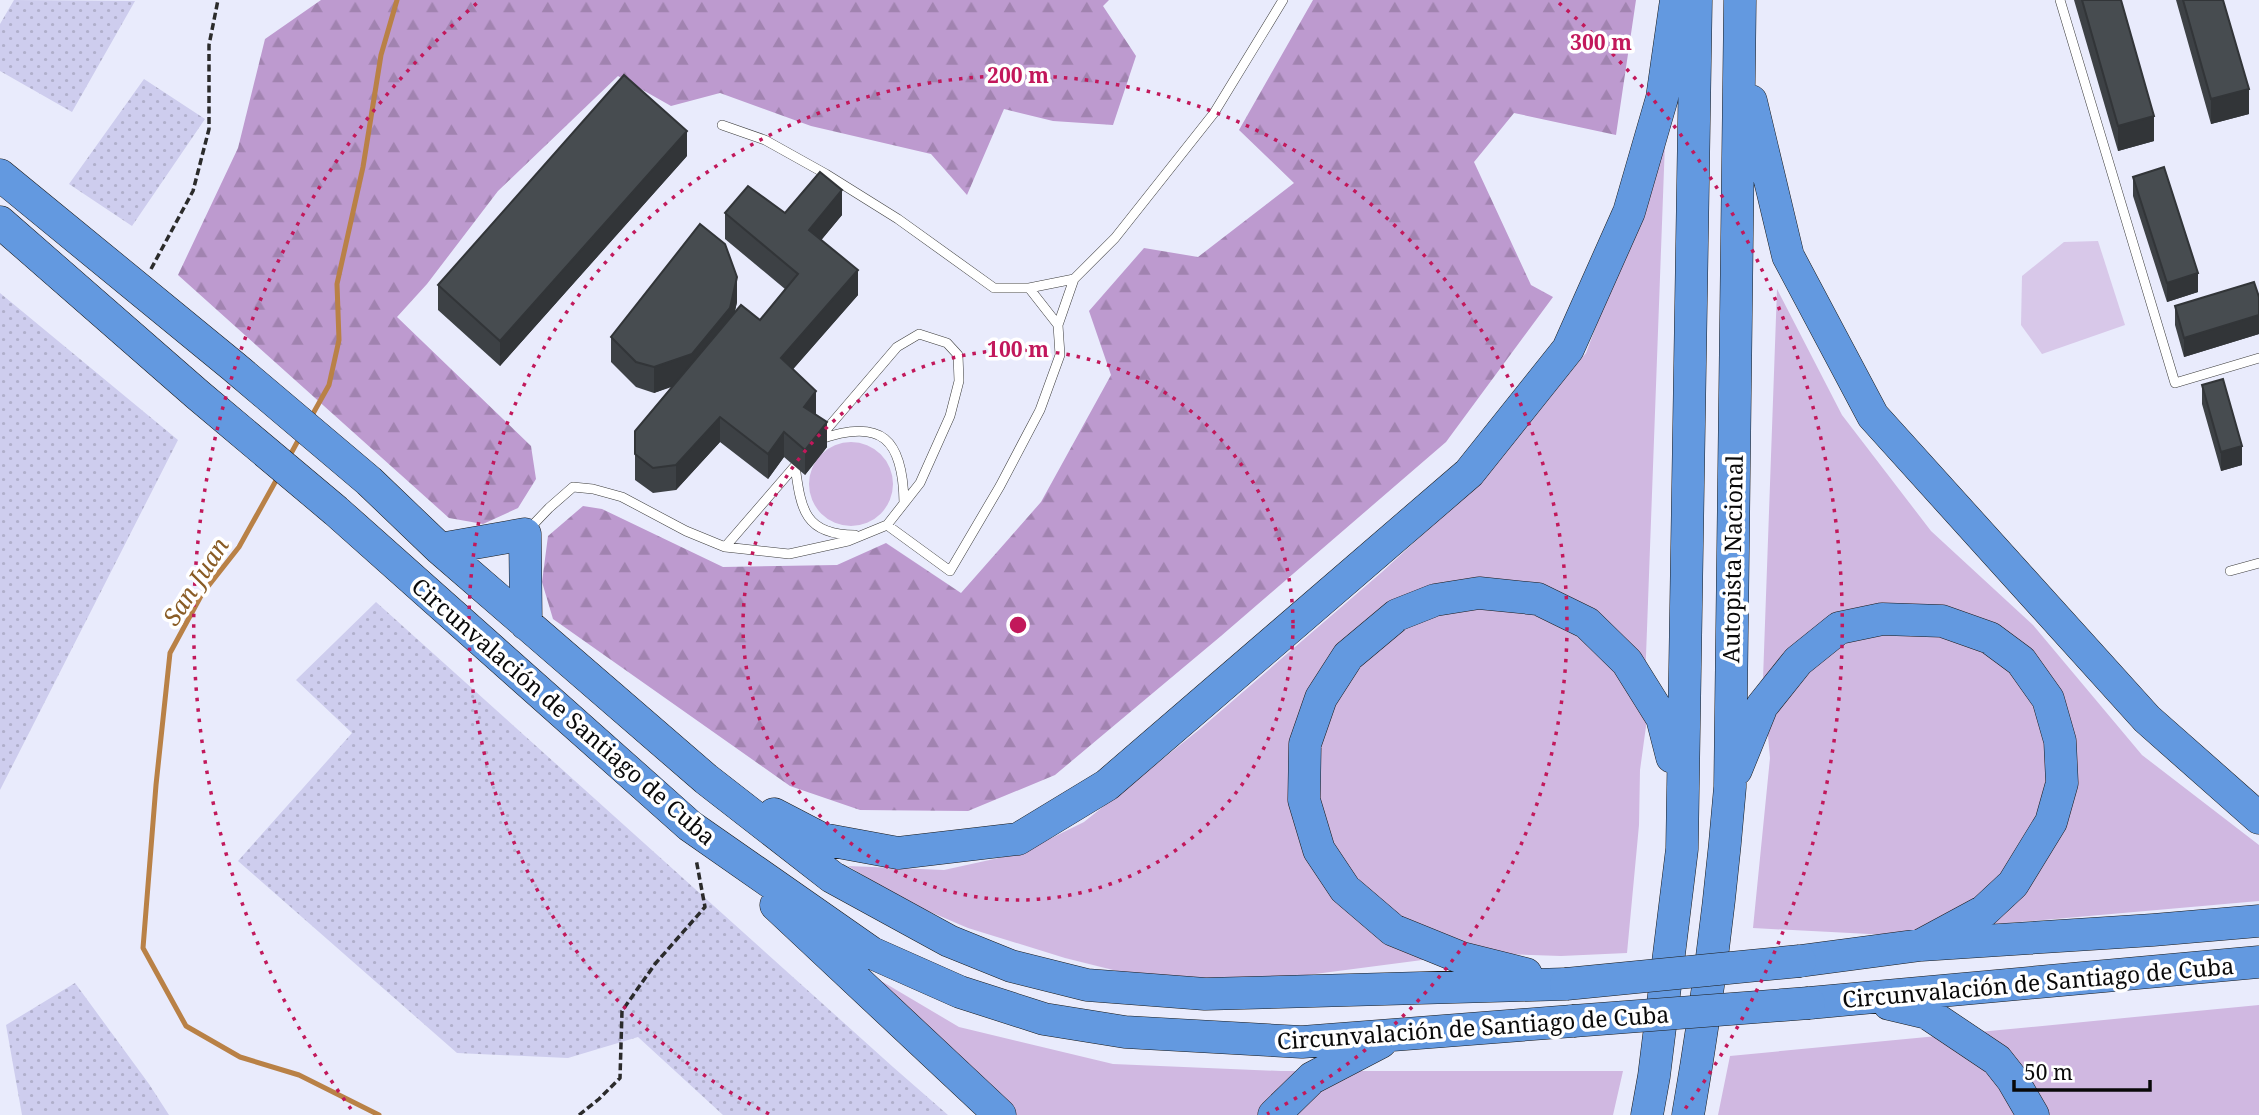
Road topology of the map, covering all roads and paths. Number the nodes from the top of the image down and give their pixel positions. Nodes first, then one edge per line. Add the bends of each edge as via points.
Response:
1 (218, 0) edge
2 (1283, 0) edge
3 (1676, 0) edge
4 (1696, 0) edge
5 (1741, 0) edge
6 (2060, 0) edge
7 (1740, 39) junction
8 (722, 125) dead end
9 (0, 175) edge
10 (0, 222) edge
11 (1074, 279) junction
12 (1029, 288) junction
13 (140, 290) junction
14 (1058, 325) junction
15 (2259, 358) edge
16 (904, 503) junction
17 (887, 525) junction
18 (525, 534) junction
19 (862, 535) junction
20 (725, 547) junction
21 (440, 549) junction
22 (2259, 563) edge
23 (2230, 570) dead end
24 (526, 624) junction
25 (706, 779) junction
26 (1730, 788) junction
27 (2259, 818) edge
28 (690, 826) junction
29 (1682, 849) junction
30 (2259, 921) edge
31 (1921, 945) junction
32 (2259, 962) edge
33 (1566, 984) junction
34 (1860, 998) junction
35 (1397, 1034) junction
36 (1691, 1110) edge
37 (579, 1115) edge
38 (1000, 1115) edge
39 (1274, 1115) edge
40 (1647, 1115) edge
41 (2033, 1115) edge

1 - 13 path via 209,45 209,129 193,191
2 - 11 lane via 1214,113 1115,239
3 - 25 highway via 1662,98 1629,212 1568,349 1469,473 1107,785 1018,839 898,853 822,839
4 - 29 highway, Autopista Nacional
5 - 7 highway, Autopista Nacional
6 - 15 lane via 2175,383
7 - 26 highway, Autopista Nacional
7 - 27 highway via 1755,124 1788,256 1873,416 2147,719
8 - 12 lane via 765,140 827,174 994,288
9 - 13 highway, Circunvalación de Santiago de Cuba
10 - 28 highway, Circunvalación de Santiago de Cuba via 336,511
11 - 12 lane
11 - 14 lane
12 - 14 lane
13 - 21 highway, Circunvalación de Santiago de Cuba via 369,481
14 - 17 lane via 1060,355 1040,410 950,571
16 - 16 lane via 920,483 945,428 959,381 958,355 947,343 919,334 897,347 817,440 855,430 877,434 894,447 902,467
16 - 17 lane
17 - 19 lane
18 - 20 lane via 573,487 622,497
18 - 21 highway
18 - 24 highway
19 - 20 lane via 789,554
19 - 20 lane via 837,535 817,527 800,504 795,466
21 - 24 highway, Circunvalación de Santiago de Cuba
22 - 23 lane
24 - 25 highway, Circunvalación de Santiago de Cuba
25 - 33 highway, Circunvalación de Santiago de Cuba via 832,877 949,941 1011,965 1087,985 1205,994
26 - 31 highway via 1762,706 1798,661 1839,628 1882,619 1942,621 1990,638 2021,661 2048,699 2060,741 2062,783 2050,822 2013,884 1984,911
26 - 36 highway, Autopista Nacional
28 - 35 highway, Circunvalación de Santiago de Cuba via 872,953 960,992 1044,1019 1125,1032 1302,1042
28 - 37 path via 705,907 655,964 622,1011 620,1077
28 - 38 highway
29 - 33 highway via 1677,777 1662,718 1627,662 1587,623 1538,599 1479,593 1435,600 1397,615 1348,656 1321,698 1305,744 1304,800 1319,850 1345,889 1393,930 1462,958
29 - 40 highway, Autopista Nacional
30 - 31 highway, Circunvalación de Santiago de Cuba
31 - 33 highway, Circunvalación de Santiago de Cuba, bridge
32 - 34 highway, Circunvalación de Santiago de Cuba
34 - 35 highway, Circunvalación de Santiago de Cuba, bridge
34 - 41 highway via 1927,1013 1960,1033 1997,1060
35 - 39 highway via 1312,1078

